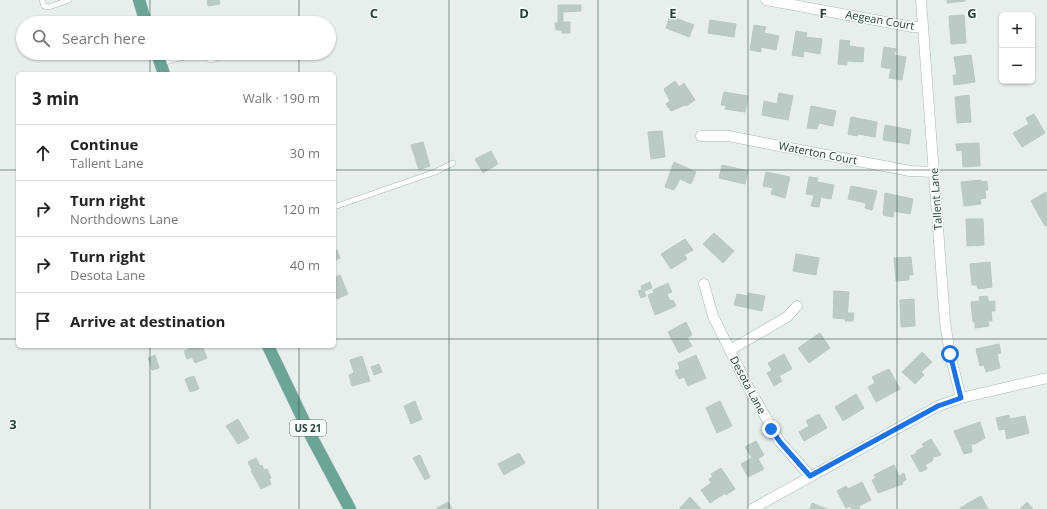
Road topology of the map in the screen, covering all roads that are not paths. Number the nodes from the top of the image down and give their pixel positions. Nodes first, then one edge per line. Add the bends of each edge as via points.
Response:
1 (42, 0) edge
2 (69, 0) edge
3 (139, 0) edge
4 (766, 0) edge
5 (921, 0) edge
6 (144, 16) edge
7 (923, 27) junction
8 (174, 60) edge
9 (160, 64) edge
10 (701, 136) dead end
11 (453, 163) dead end
12 (934, 172) junction
13 (336, 206) edge
14 (704, 284) dead end
15 (797, 306) dead end
16 (269, 348) edge
17 (730, 350) junction
18 (1047, 378) edge
19 (961, 398) junction
20 (810, 476) junction
21 (764, 506) edge
22 (350, 509) edge
23 (752, 509) edge

1 - 2 lane via 44,6 49,8
3 - 6 main road
4 - 7 street, Aegean Court
5 - 7 street, Tallent Lane
7 - 12 street, Tallent Lane
8 - 9 lane
10 - 12 street, Waterton Court via 728,136 910,171
11 - 13 lane via 435,172
12 - 19 street, Tallent Lane via 945,322
14 - 17 street, Desota Lane via 713,316
15 - 17 street via 787,317
16 - 22 main road, US 21 via 312,438
17 - 20 street, Desota Lane via 771,429
18 - 19 street
19 - 20 street via 938,406
20 - 21 street
21 - 23 street

